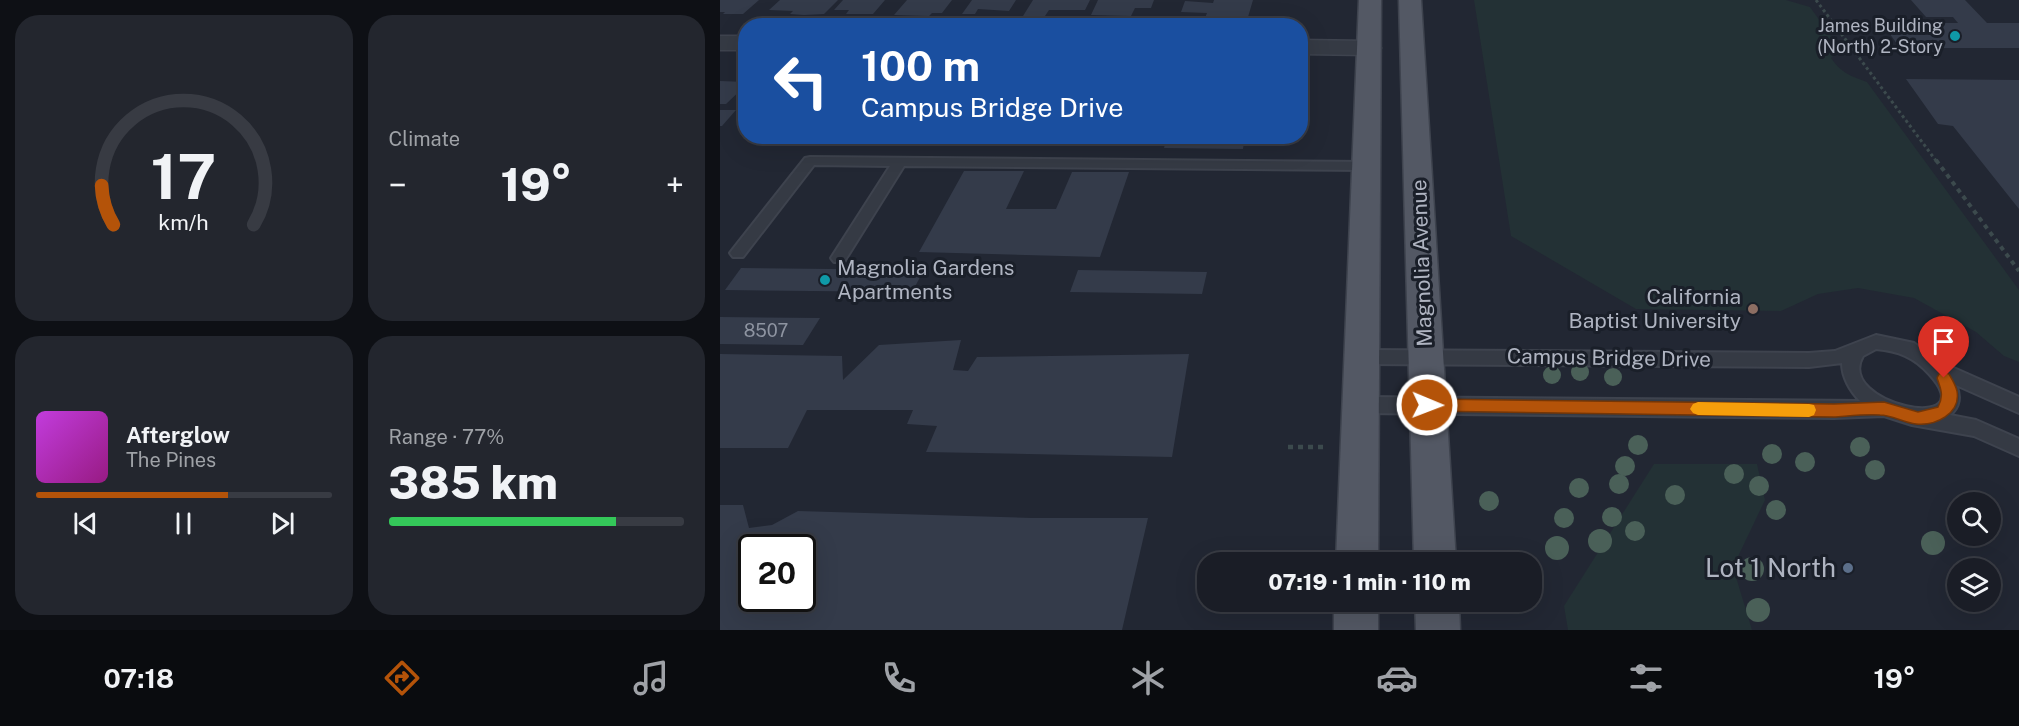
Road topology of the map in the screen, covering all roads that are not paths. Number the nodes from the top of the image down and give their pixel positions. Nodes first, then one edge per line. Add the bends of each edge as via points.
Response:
1 (1370, 0) edge
2 (1410, 0) edge
3 (720, 43) edge
4 (738, 43) edge
5 (1308, 47) edge
6 (1413, 47) junction
7 (1369, 48) junction
8 (900, 161) junction
9 (1367, 166) junction
10 (738, 253) dead end
11 (839, 258) dead end
12 (1854, 352) junction
13 (1425, 356) junction
14 (1364, 357) junction
15 (1935, 366) junction
16 (1362, 405) junction
17 (1427, 405) junction
18 (2019, 405) edge
19 (1884, 408) junction
20 (1918, 418) junction
21 (2019, 448) edge
22 (1357, 552) edge
23 (1434, 552) edge
24 (1356, 612) edge
25 (1437, 612) edge
26 (1356, 630) edge
27 (1438, 630) edge

1 - 7 main road
2 - 6 main road, Magnolia Avenue
3 - 4 street
5 - 7 street
6 - 7 main road
6 - 13 main road, Magnolia Avenue
7 - 9 main road
8 - 9 lane
8 - 10 lane via 810,161
8 - 11 lane
9 - 14 main road
12 - 13 lane, Campus Bridge Drive via 1809,360
12 - 15 lane, Campus Bridge Drive via 1863,345 1891,343
12 - 19 lane via 1851,373 1858,386
13 - 14 lane, Campus Bridge Drive
13 - 17 main road, Magnolia Avenue
14 - 16 main road
15 - 18 lane, Campus Bridge Drive
15 - 20 lane, Campus Bridge Drive via 1950,391 1949,402 1943,411
16 - 17 lane
16 - 22 main road
17 - 19 lane
17 - 23 main road, Magnolia Avenue
19 - 20 lane
20 - 21 lane via 1976,428
24 - 26 main road
25 - 27 main road

